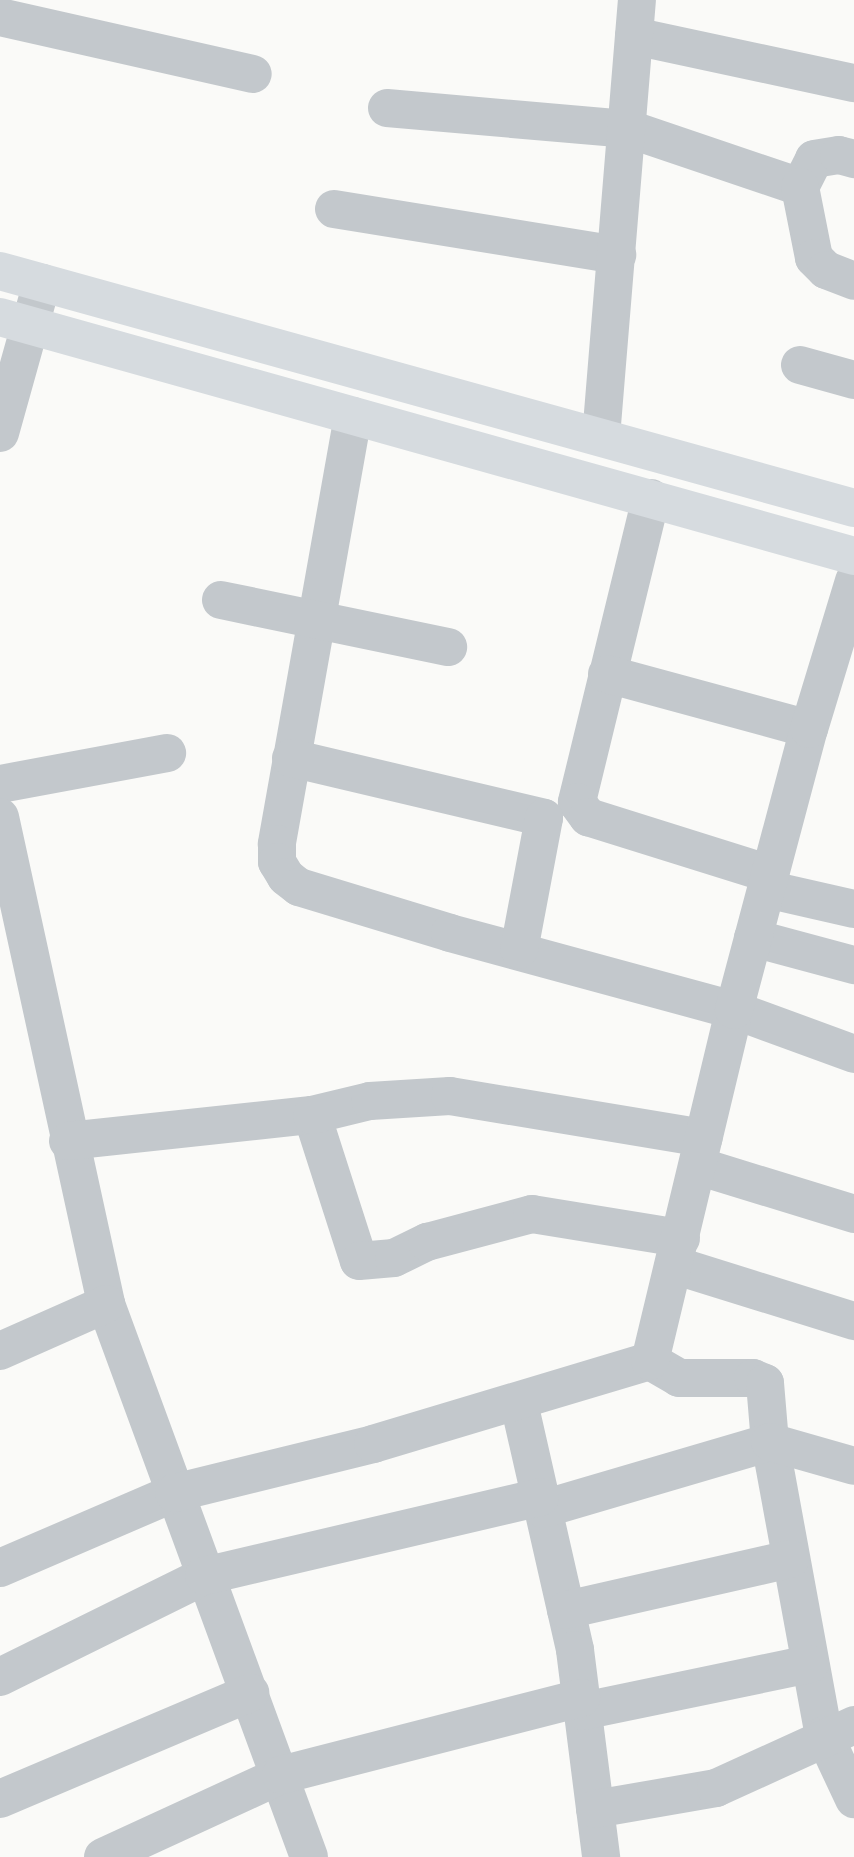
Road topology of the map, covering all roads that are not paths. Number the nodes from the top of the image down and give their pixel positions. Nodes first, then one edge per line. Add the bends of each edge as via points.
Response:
1 (0, 17) edge
2 (636, 18) edge
3 (253, 74) dead end
4 (854, 83) edge
5 (387, 108) dead end
6 (629, 130) junction
7 (854, 159) edge
8 (800, 187) junction
9 (334, 208) dead end
10 (617, 255) junction
11 (0, 271) edge
12 (854, 281) edge
13 (42, 283) junction
14 (15, 321) edge
15 (800, 365) dead end
16 (854, 380) edge
17 (354, 416) junction
18 (0, 433) edge
19 (601, 437) junction
20 (651, 498) junction
21 (854, 508) edge
22 (854, 556) edge
23 (854, 581) edge
24 (222, 600) dead end
25 (314, 621) junction
26 (447, 647) dead end
27 (607, 674) junction
28 (809, 729) junction
29 (167, 753) dead end
30 (291, 758) junction
31 (0, 784) edge
32 (0, 817) edge
33 (768, 882) junction
34 (854, 909) edge
35 (753, 938) junction
36 (519, 950) junction
37 (854, 965) edge
38 (16, 974) edge
39 (734, 1010) junction
40 (854, 1054) edge
41 (312, 1115) junction
42 (68, 1141) junction
43 (701, 1152) junction
44 (854, 1214) edge
45 (677, 1251) junction
46 (106, 1304) junction
47 (854, 1321) edge
48 (0, 1351) edge
49 (650, 1361) junction
50 (519, 1403) junction
51 (769, 1442) junction
52 (854, 1466) edge
53 (174, 1493) junction
54 (542, 1503) junction
55 (790, 1559) junction
56 (0, 1568) edge
57 (204, 1576) junction
58 (566, 1610) junction
59 (810, 1664) junction
60 (0, 1677) edge
61 (250, 1693) junction
62 (582, 1704) junction
63 (839, 1730) edge
64 (281, 1775) junction
65 (0, 1799) edge
66 (854, 1799) edge
67 (595, 1809) junction
68 (103, 1857) edge
69 (309, 1857) edge
70 (601, 1857) edge

1 - 3 street
2 - 4 street
2 - 6 street
5 - 6 street
6 - 8 street
6 - 10 street
7 - 8 street via 839,155 814,159
8 - 12 street via 814,258 826,270
9 - 10 street
10 - 19 street
11 - 13 main road
13 - 14 street
13 - 19 main road
14 - 17 main road
14 - 18 street
15 - 16 street
17 - 20 main road
17 - 25 street
19 - 21 main road
20 - 22 main road
20 - 27 street
23 - 28 street
24 - 25 street
25 - 26 street
25 - 30 street
27 - 28 street
27 - 33 street via 578,792 580,810 588,817
28 - 33 street
29 - 31 street
30 - 36 street via 277,844 277,862 285,877 299,887
30 - 36 street via 544,818
32 - 38 street
33 - 34 street
33 - 35 street
35 - 37 street
35 - 39 street
36 - 39 street
38 - 42 street
39 - 40 street
39 - 43 street
41 - 42 street
41 - 43 street via 370,1101 450,1096
41 - 45 street via 359,1261 394,1258 427,1242 532,1214
42 - 46 street
43 - 44 street
43 - 45 street
45 - 47 street
45 - 49 street
46 - 48 street
46 - 53 street
49 - 50 street
49 - 51 street via 679,1378 760,1379 768,1390
50 - 53 street
50 - 54 street
51 - 52 street
51 - 54 street
51 - 55 street
53 - 56 street
53 - 57 street
54 - 57 street
54 - 58 street
55 - 58 street
55 - 59 street
57 - 60 street
57 - 61 street
58 - 62 street
59 - 62 street
59 - 63 street
61 - 64 street
61 - 65 street
62 - 64 street
62 - 67 street
63 - 66 street
63 - 67 street via 716,1788
64 - 68 street
64 - 69 street
67 - 70 street

